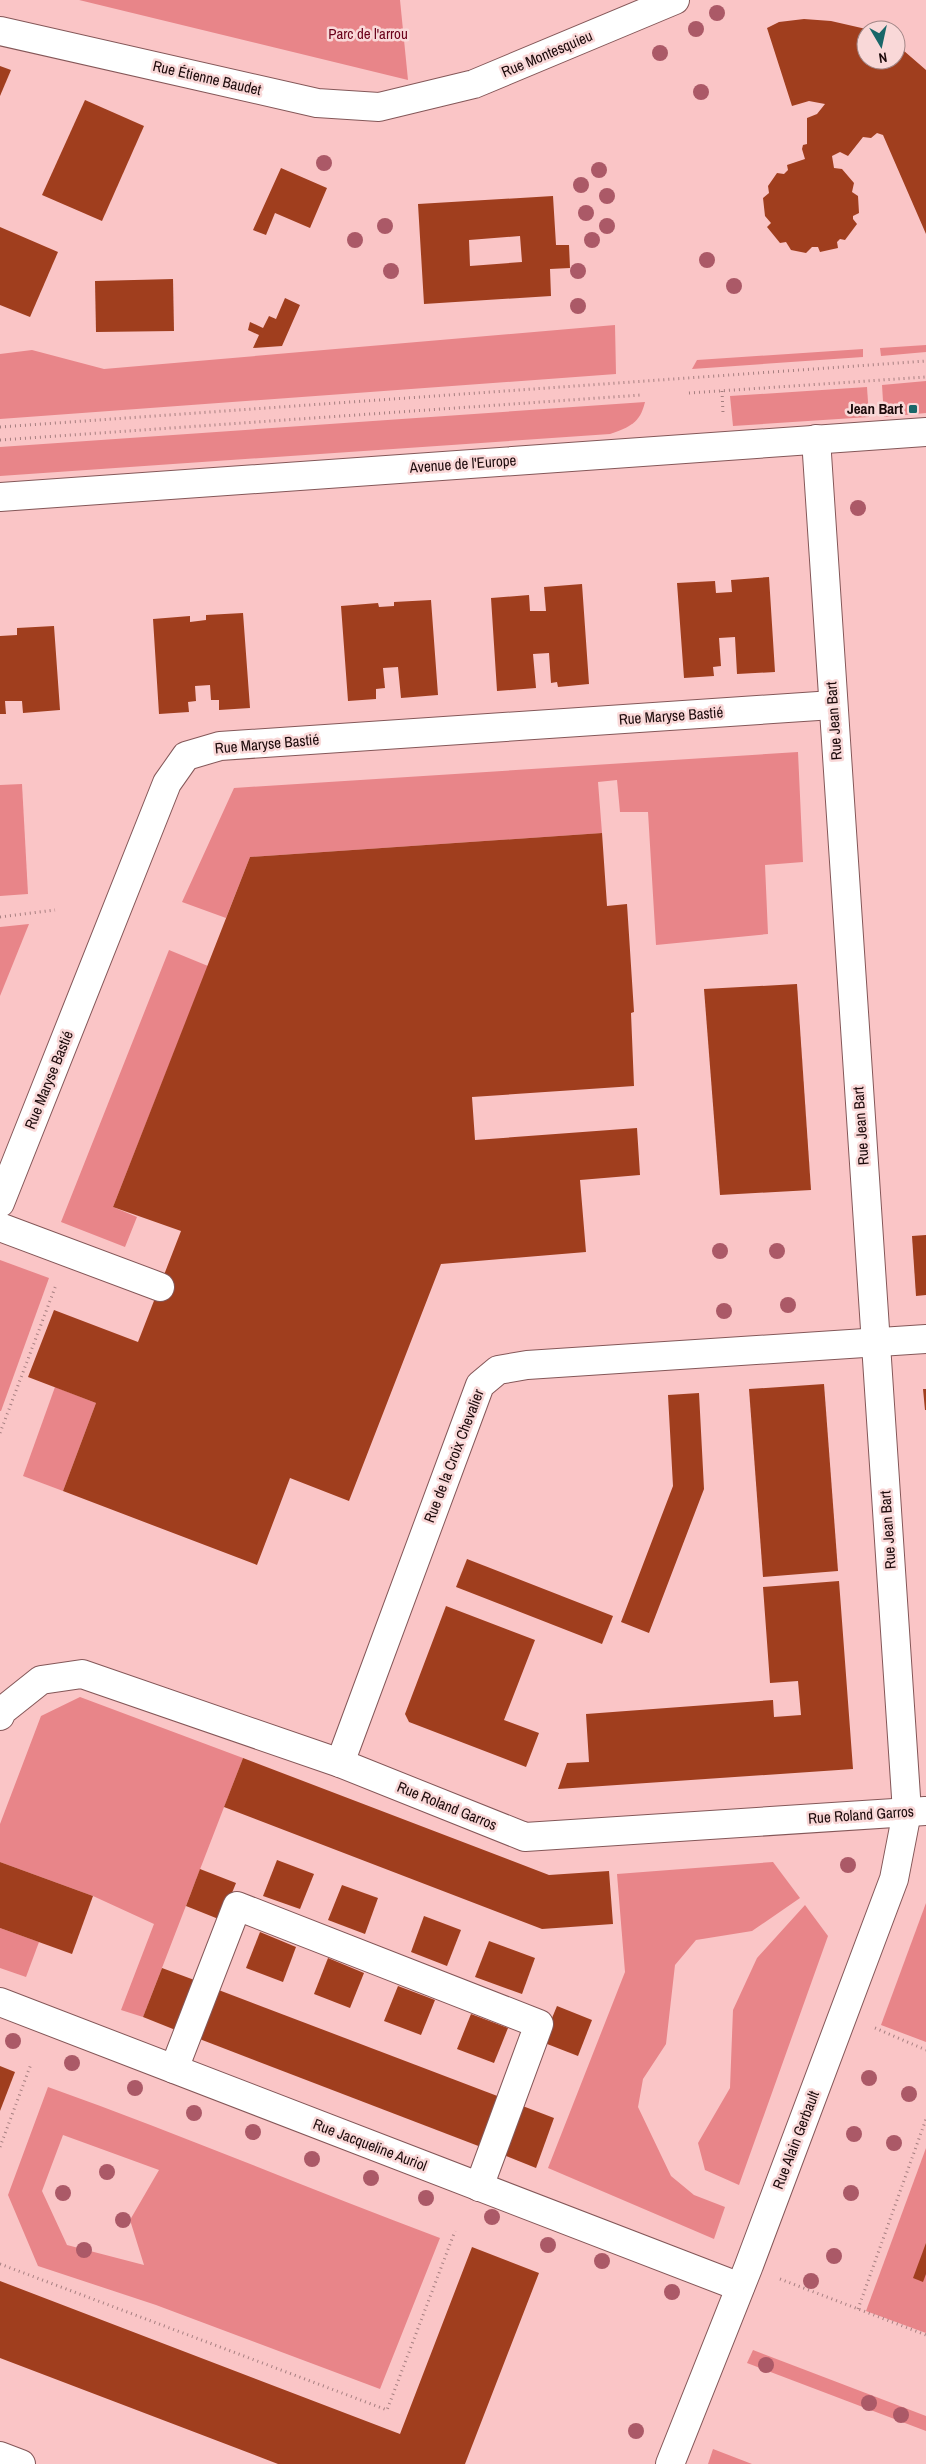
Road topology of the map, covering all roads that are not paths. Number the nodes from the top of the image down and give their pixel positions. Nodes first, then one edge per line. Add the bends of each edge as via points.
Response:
1 (675, 0) edge
2 (0, 30) edge
3 (416, 100) joint
4 (926, 432) edge
5 (816, 440) junction
6 (0, 497) edge
7 (834, 705) junction
8 (0, 1203) edge
9 (0, 1227) edge
10 (160, 1287) dead end
11 (926, 1340) edge
12 (875, 1342) junction
13 (0, 1716) edge
14 (340, 1763) junction
15 (917, 1811) edge
16 (0, 2002) edge
17 (174, 2069) junction
18 (479, 2186) junction
19 (740, 2287) junction
20 (0, 2456) edge
21 (21, 2464) edge
22 (670, 2464) edge

1 - 3 street, Rue Montesquieu via 474,84
2 - 3 street, Rue Étienne Baudet via 317,103 379,107
4 - 5 street, Avenue de l'Europe
5 - 6 street, Avenue de l'Europe
5 - 7 street, Rue Jean Bart
7 - 8 street, Rue Maryse Bastié via 220,746 186,756 166,783
7 - 12 street, Rue Jean Bart
9 - 10 street
11 - 12 street, Rue de la Croix Chevalier
12 - 14 street, Rue de la Croix Chevalier via 527,1365 498,1370 480,1386
12 - 15 street, Rue Jean Bart
13 - 14 street, Rue Roland Garros via 41,1680 82,1674
14 - 15 street, Rue Roland Garros via 525,1837
15 - 19 street, Rue Alain Gerbault
16 - 17 street, Rue Jacqueline Auriol
17 - 18 street, Rue Jacqueline Auriol
17 - 18 street via 237,1906 539,2024
18 - 19 street, Rue Jacqueline Auriol
19 - 22 street, Rue Alain Gerbault
20 - 21 street

